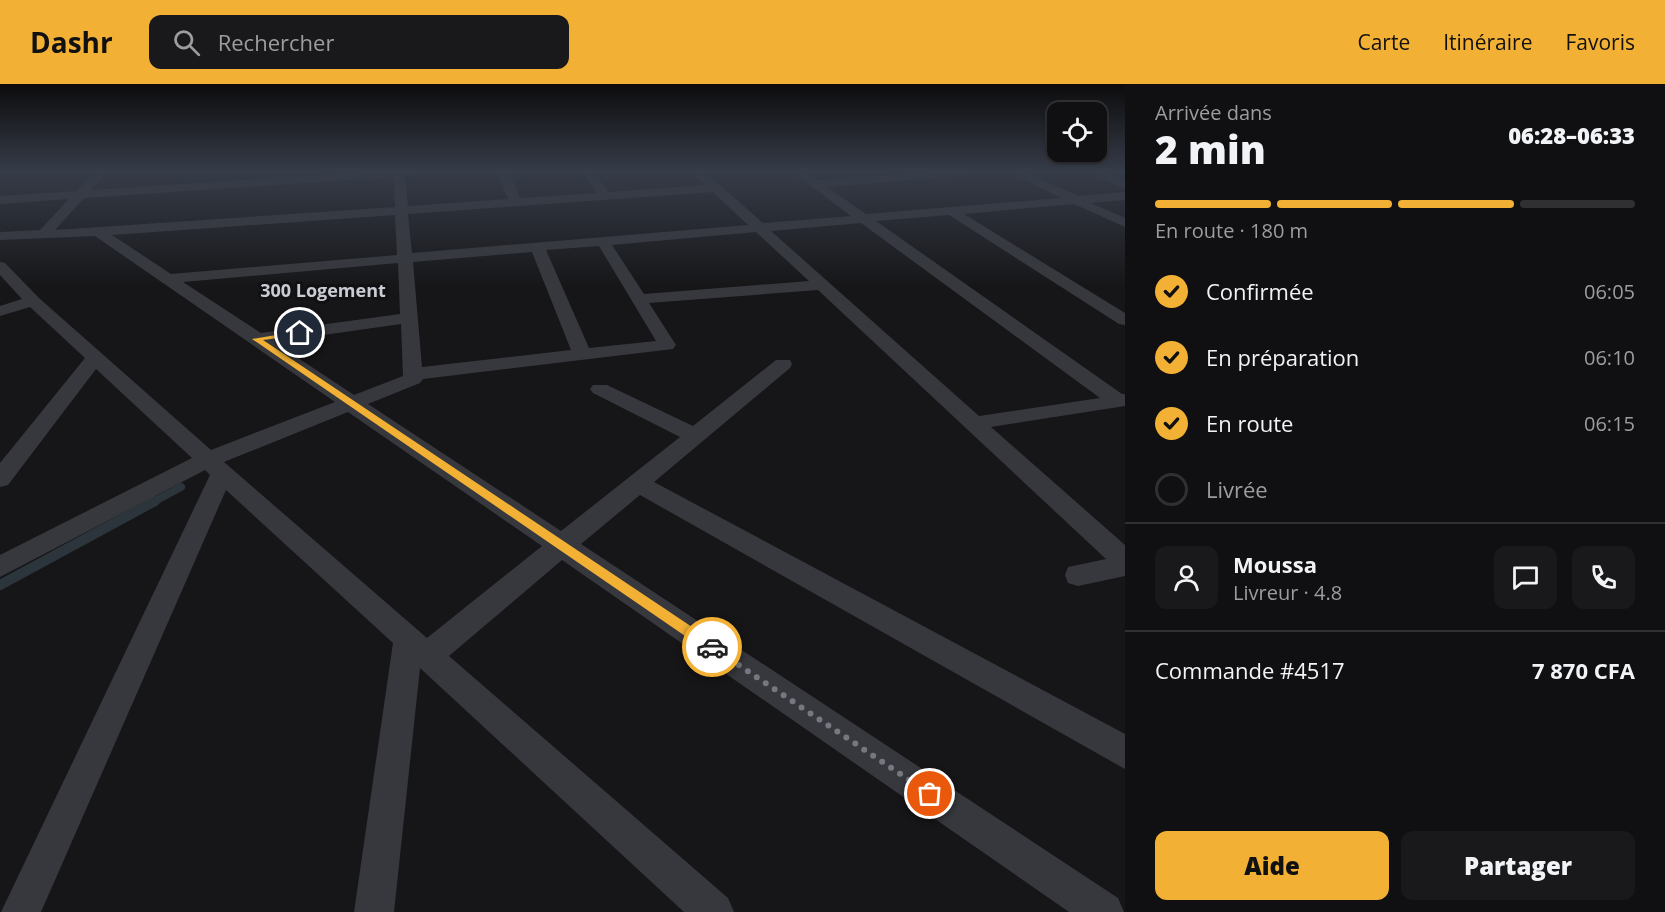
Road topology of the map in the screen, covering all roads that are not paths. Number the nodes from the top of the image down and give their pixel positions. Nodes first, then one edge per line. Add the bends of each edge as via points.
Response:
1 (67, 210) edge
2 (421, 210) edge
3 (740, 210) edge
4 (851, 210) edge
5 (978, 210) edge
6 (1096, 210) edge
7 (402, 211) junction
8 (951, 212) junction
9 (864, 219) junction
10 (1125, 223) edge
11 (760, 228) junction
12 (98, 232) junction
13 (0, 236) edge
14 (42, 236) junction
15 (603, 241) junction
16 (537, 247) junction
17 (405, 258) junction
18 (0, 266) edge
19 (166, 279) junction
20 (822, 285) junction
21 (639, 299) junction
22 (33, 301) junction
23 (0, 311) edge
24 (410, 318) junction
25 (1125, 320) edge
26 (256, 339) junction
27 (582, 354) junction
28 (95, 358) junction
29 (783, 364) dead end
30 (413, 374) junction
31 (600, 389) dead end
32 (1121, 401) edge
33 (351, 403) junction
34 (973, 423) junction
35 (696, 436) junction
36 (215, 467) junction
37 (0, 479) edge
38 (637, 483) junction
39 (561, 546) junction
40 (1125, 561) edge
41 (1125, 566) edge
42 (0, 567) edge
43 (1078, 575) dead end
44 (417, 647) junction
45 (1125, 752) edge
46 (21, 912) edge
47 (374, 912) edge
48 (714, 912) edge
49 (1104, 912) edge

1 - 14 street
2 - 7 street
3 - 11 street
4 - 9 street
5 - 8 street
6 - 10 street
7 - 12 street
7 - 17 street
8 - 9 street
8 - 25 street
9 - 11 street
9 - 32 street
11 - 15 street
11 - 20 street
12 - 14 street
12 - 19 street
13 - 14 street
15 - 16 street
15 - 21 street
16 - 17 street
16 - 27 street
17 - 19 street
17 - 24 street
18 - 22 street
19 - 26 street
20 - 21 street
20 - 34 street
21 - 27 street via 667,345
22 - 23 street
22 - 28 street
24 - 26 street
24 - 30 street
26 - 33 street
27 - 30 street
28 - 36 street
28 - 37 street
29 - 35 street
30 - 33 street via 413,379
31 - 35 street
32 - 34 street
33 - 36 street
33 - 39 street
34 - 40 street
35 - 38 street
36 - 42 street
36 - 44 street
36 - 46 street
38 - 39 street
38 - 45 street
39 - 44 street
39 - 49 street
41 - 43 street
44 - 47 street
44 - 48 street

